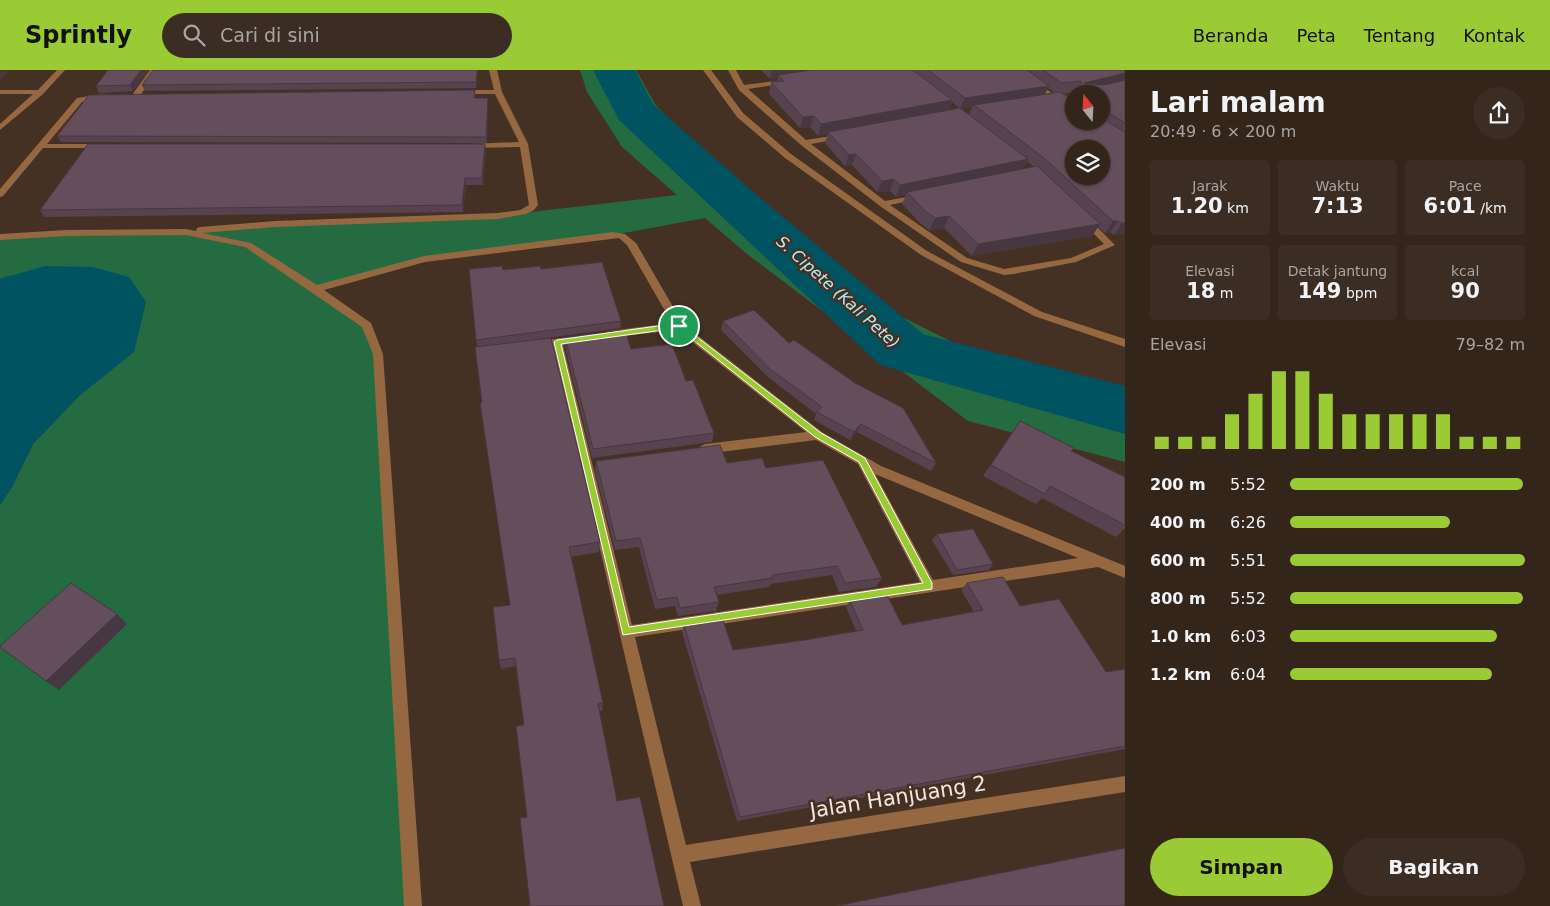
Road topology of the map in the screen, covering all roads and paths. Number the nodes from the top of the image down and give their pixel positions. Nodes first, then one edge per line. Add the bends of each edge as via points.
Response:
1 (61, 70) edge
2 (154, 70) edge
3 (493, 70) edge
4 (707, 70) edge
5 (732, 70) edge
6 (1013, 70) edge
7 (791, 81) edge
8 (742, 88) junction
9 (0, 92) edge
10 (40, 92) junction
11 (446, 92) edge
12 (498, 92) junction
13 (126, 95) edge
14 (136, 95) junction
15 (146, 95) edge
16 (108, 96) edge
17 (1064, 97) edge
18 (1055, 99) junction
19 (1045, 101) edge
20 (1065, 106) edge
21 (0, 128) edge
22 (852, 134) edge
23 (804, 143) junction
24 (524, 144) junction
25 (42, 146) junction
26 (112, 146) edge
27 (459, 146) edge
28 (0, 194) edge
29 (930, 194) edge
30 (883, 204) junction
31 (1075, 211) edge
32 (186, 232) junction
33 (0, 237) edge
34 (316, 289) junction
35 (679, 326) junction
36 (557, 342) junction
37 (1125, 343) edge
38 (522, 347) edge
39 (818, 435) junction
40 (692, 451) edge
41 (862, 460) junction
42 (1101, 561) junction
43 (1125, 572) edge
44 (929, 586) junction
45 (626, 632) junction
46 (1125, 784) edge
47 (679, 855) junction
48 (413, 906) edge
49 (692, 906) edge

1 - 10 street
2 - 14 street
3 - 12 street
4 - 37 street via 740,115 788,156 924,253 1038,314
5 - 8 street
6 - 18 street
7 - 8 street
8 - 23 street
9 - 10 street
10 - 21 street
11 - 12 street
12 - 24 street
13 - 14 street
14 - 15 street
16 - 25 street via 80,100
17 - 18 street
18 - 19 street
18 - 20 street
22 - 23 street
23 - 30 street
24 - 27 street
24 - 32 street via 534,205 526,211 498,216 275,224
25 - 26 street
25 - 28 street
29 - 30 street
30 - 31 street via 964,260 1004,272 1072,260 1110,245
32 - 33 street
32 - 34 street via 248,245
34 - 35 street via 424,259 613,235 622,236 631,243
34 - 48 street via 367,325 378,354
35 - 36 street
35 - 39 street
36 - 38 street
36 - 45 street via 591,464
39 - 40 street
39 - 41 street
41 - 42 street
41 - 44 street
42 - 43 street
42 - 44 street
44 - 45 street
45 - 47 street
46 - 47 street, Jalan Hanjuang 2
47 - 49 street

